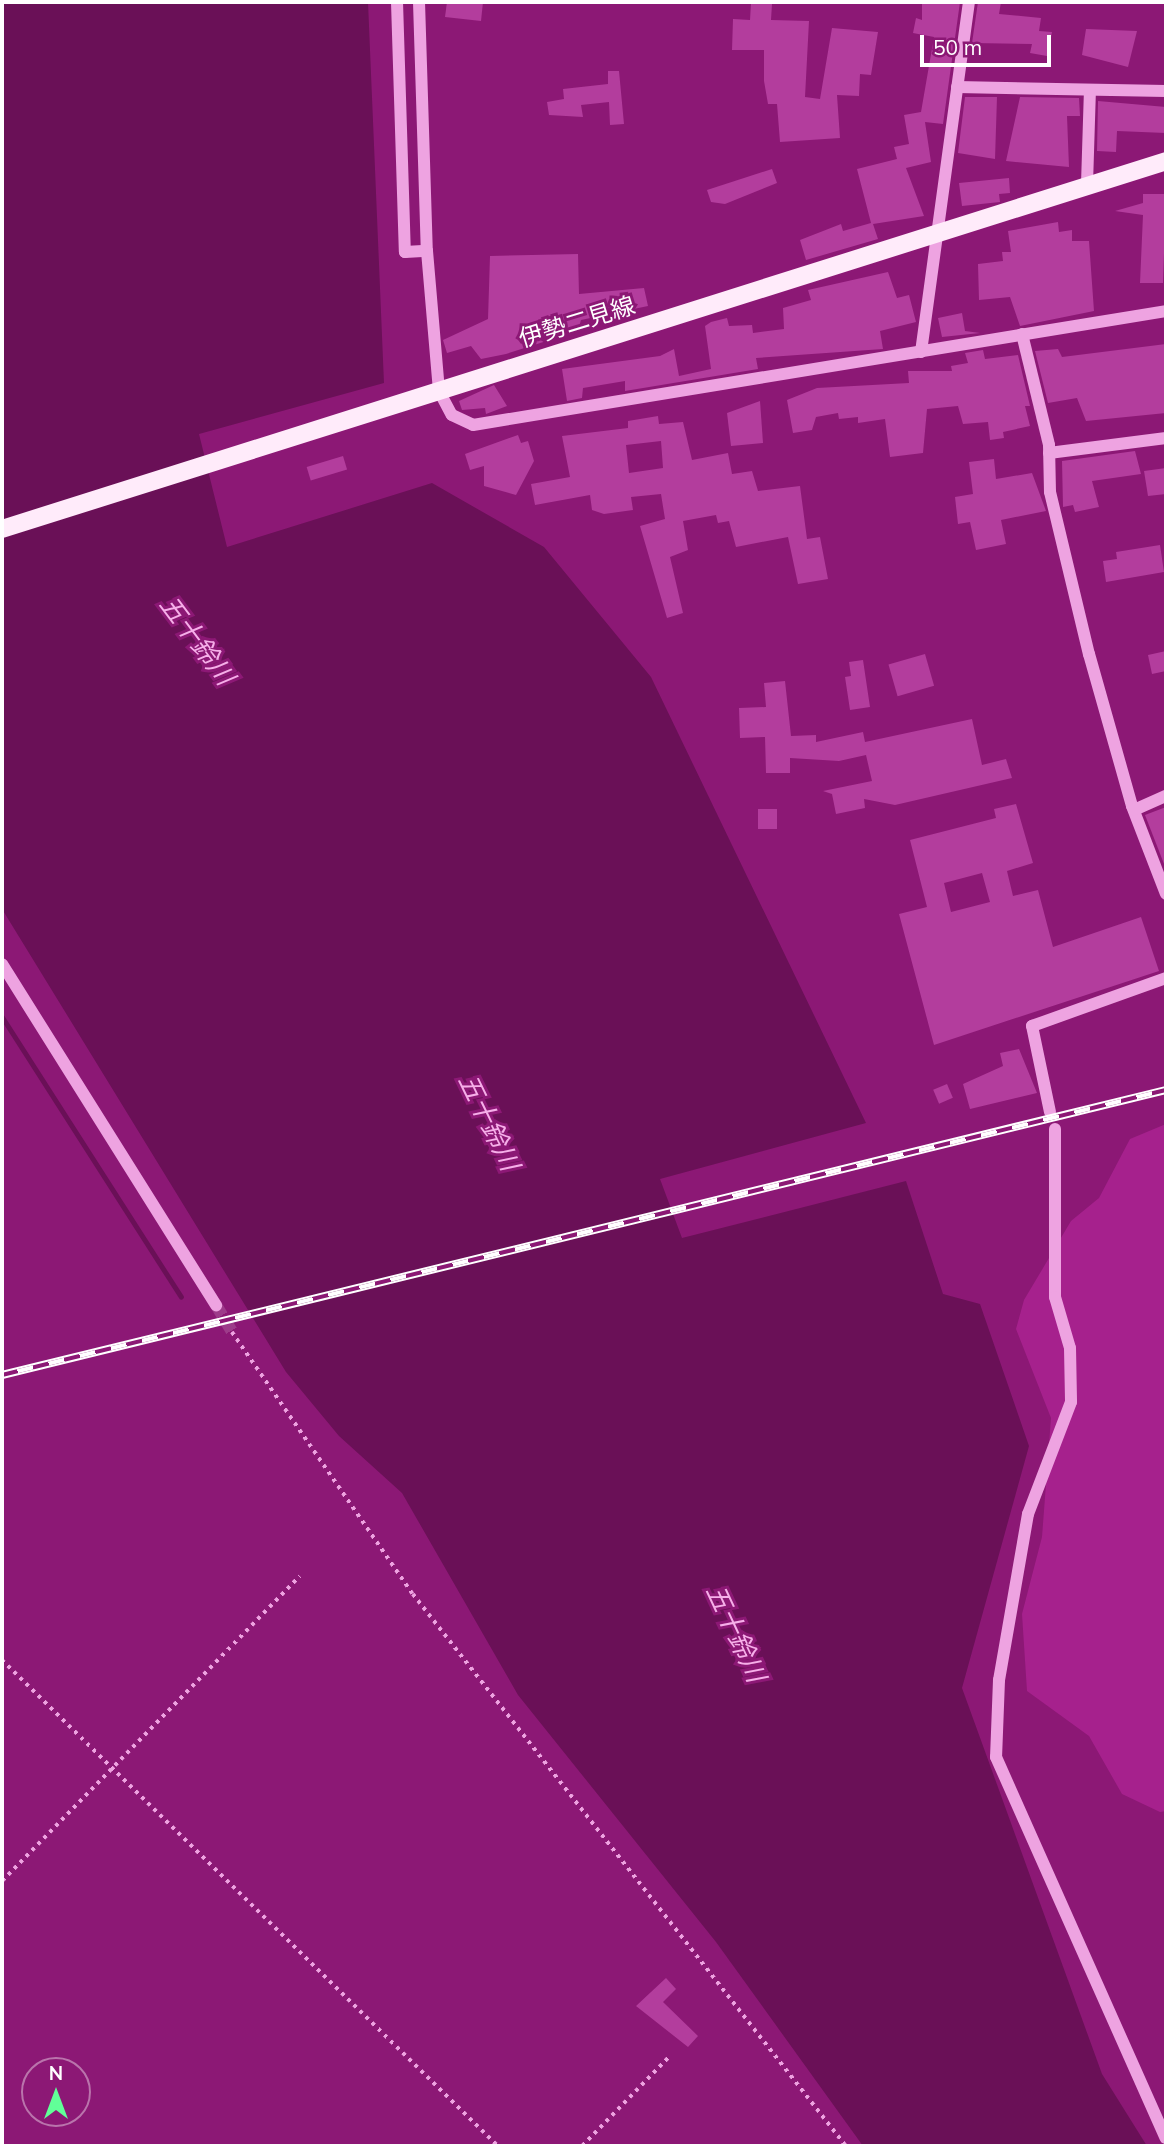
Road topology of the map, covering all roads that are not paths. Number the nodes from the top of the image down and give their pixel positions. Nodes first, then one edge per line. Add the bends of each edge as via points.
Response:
1 (397, 2) edge
2 (419, 2) edge
3 (970, 2) edge
4 (957, 87) junction
5 (1090, 90) junction
6 (1166, 91) edge
7 (1166, 161) edge
8 (1087, 184) junction
9 (938, 236) junction
10 (428, 251) junction
11 (1166, 311) edge
12 (1022, 334) junction
13 (921, 352) junction
14 (439, 391) junction
15 (1166, 438) edge
16 (1049, 453) junction
17 (2, 529) edge
18 (1166, 796) edge
19 (1134, 810) junction
20 (1166, 894) edge
21 (2, 964) edge
22 (1166, 978) edge
23 (1050, 1112) dead end
24 (1055, 1129) dead end
25 (216, 1305) tunnel mouth
26 (1166, 2138) edge

1 - 10 street via 405,253
2 - 10 street
3 - 4 street
4 - 5 street
4 - 9 street
5 - 6 street
5 - 8 street
7 - 8 main road, 伊勢二見線
8 - 9 main road, 伊勢二見線
9 - 13 street
9 - 14 main road, 伊勢二見線
10 - 14 street
11 - 12 street
12 - 13 street
12 - 16 street
13 - 14 street via 473,425 452,415
14 - 17 main road, 伊勢二見線
15 - 16 street
16 - 19 street via 1053,506
18 - 19 street
19 - 20 street
21 - 25 street
22 - 23 street via 1032,1026
24 - 26 street via 1055,1297 1070,1348 1071,1402 1028,1514 999,1680 996,1757

